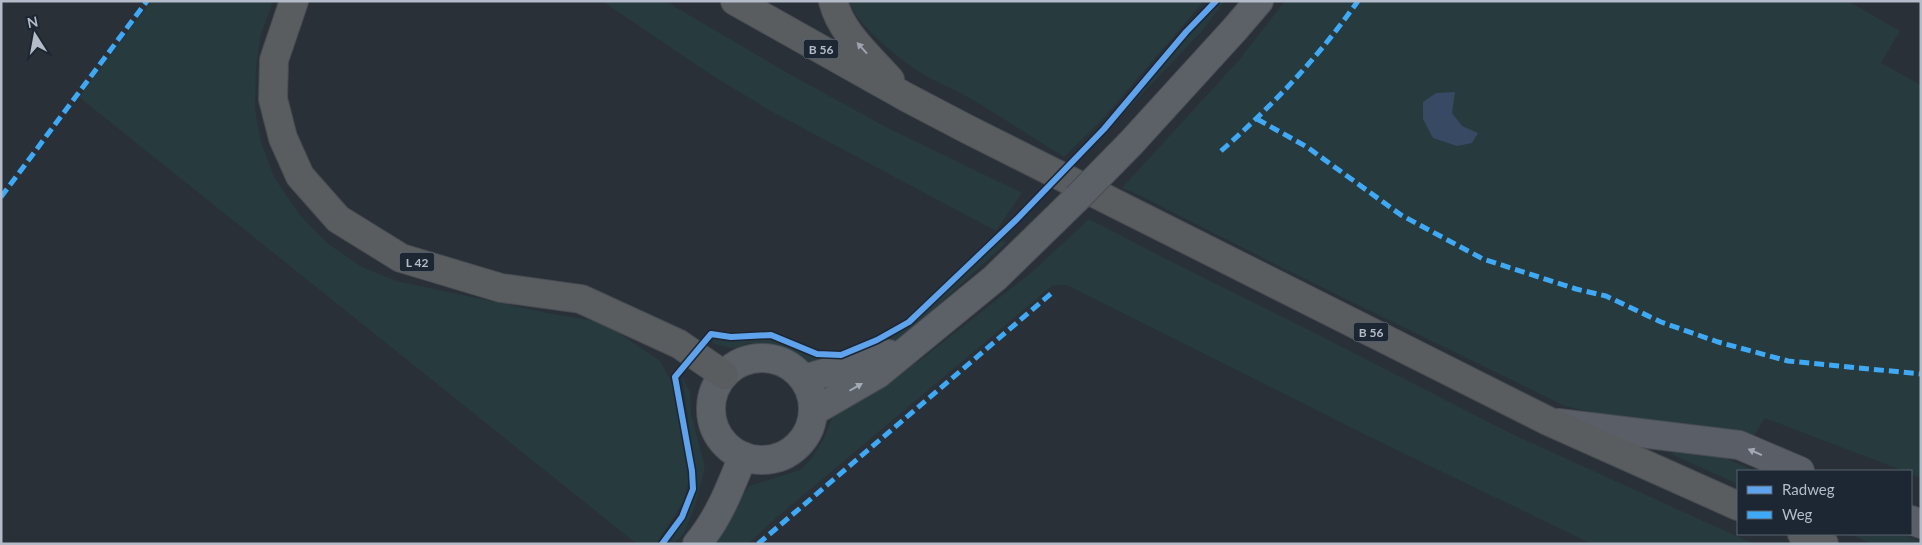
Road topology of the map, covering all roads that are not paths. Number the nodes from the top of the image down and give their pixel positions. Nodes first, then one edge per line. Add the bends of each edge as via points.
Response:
1 (294, 1) edge
2 (735, 1) edge
3 (834, 1) edge
4 (1259, 1) edge
5 (906, 97) junction
6 (910, 348) junction
7 (724, 375) junction
8 (804, 379) junction
9 (814, 411) junction
10 (1548, 421) junction
11 (743, 456) junction
12 (1798, 470) edge
13 (1737, 506) edge
14 (1804, 535) edge
15 (697, 544) edge
16 (1824, 544) edge

1 - 7 highway, L 42 via 274,60 273,99 282,138 300,176 338,219 401,258 501,288 581,299 679,344
2 - 5 highway, B 56
5 -> 3 highway, B 56 via 852,38 836,14
4 - 6 main road, bridge via 1077,198 995,278
5 - 10 highway, B 56
6 - 8 main road
9 -> 6 main road via 878,374
7 - 8 main road via 741,362 761,357 784,362
7 - 11 main road via 715,389 711,404 712,420 718,435 729,448
8 - 9 main road
9 - 11 main road via 802,442 790,452 773,459
12 -> 10 lane via 1739,444
10 - 13 highway, B 56
11 - 15 main road via 725,502
14 - 16 highway

